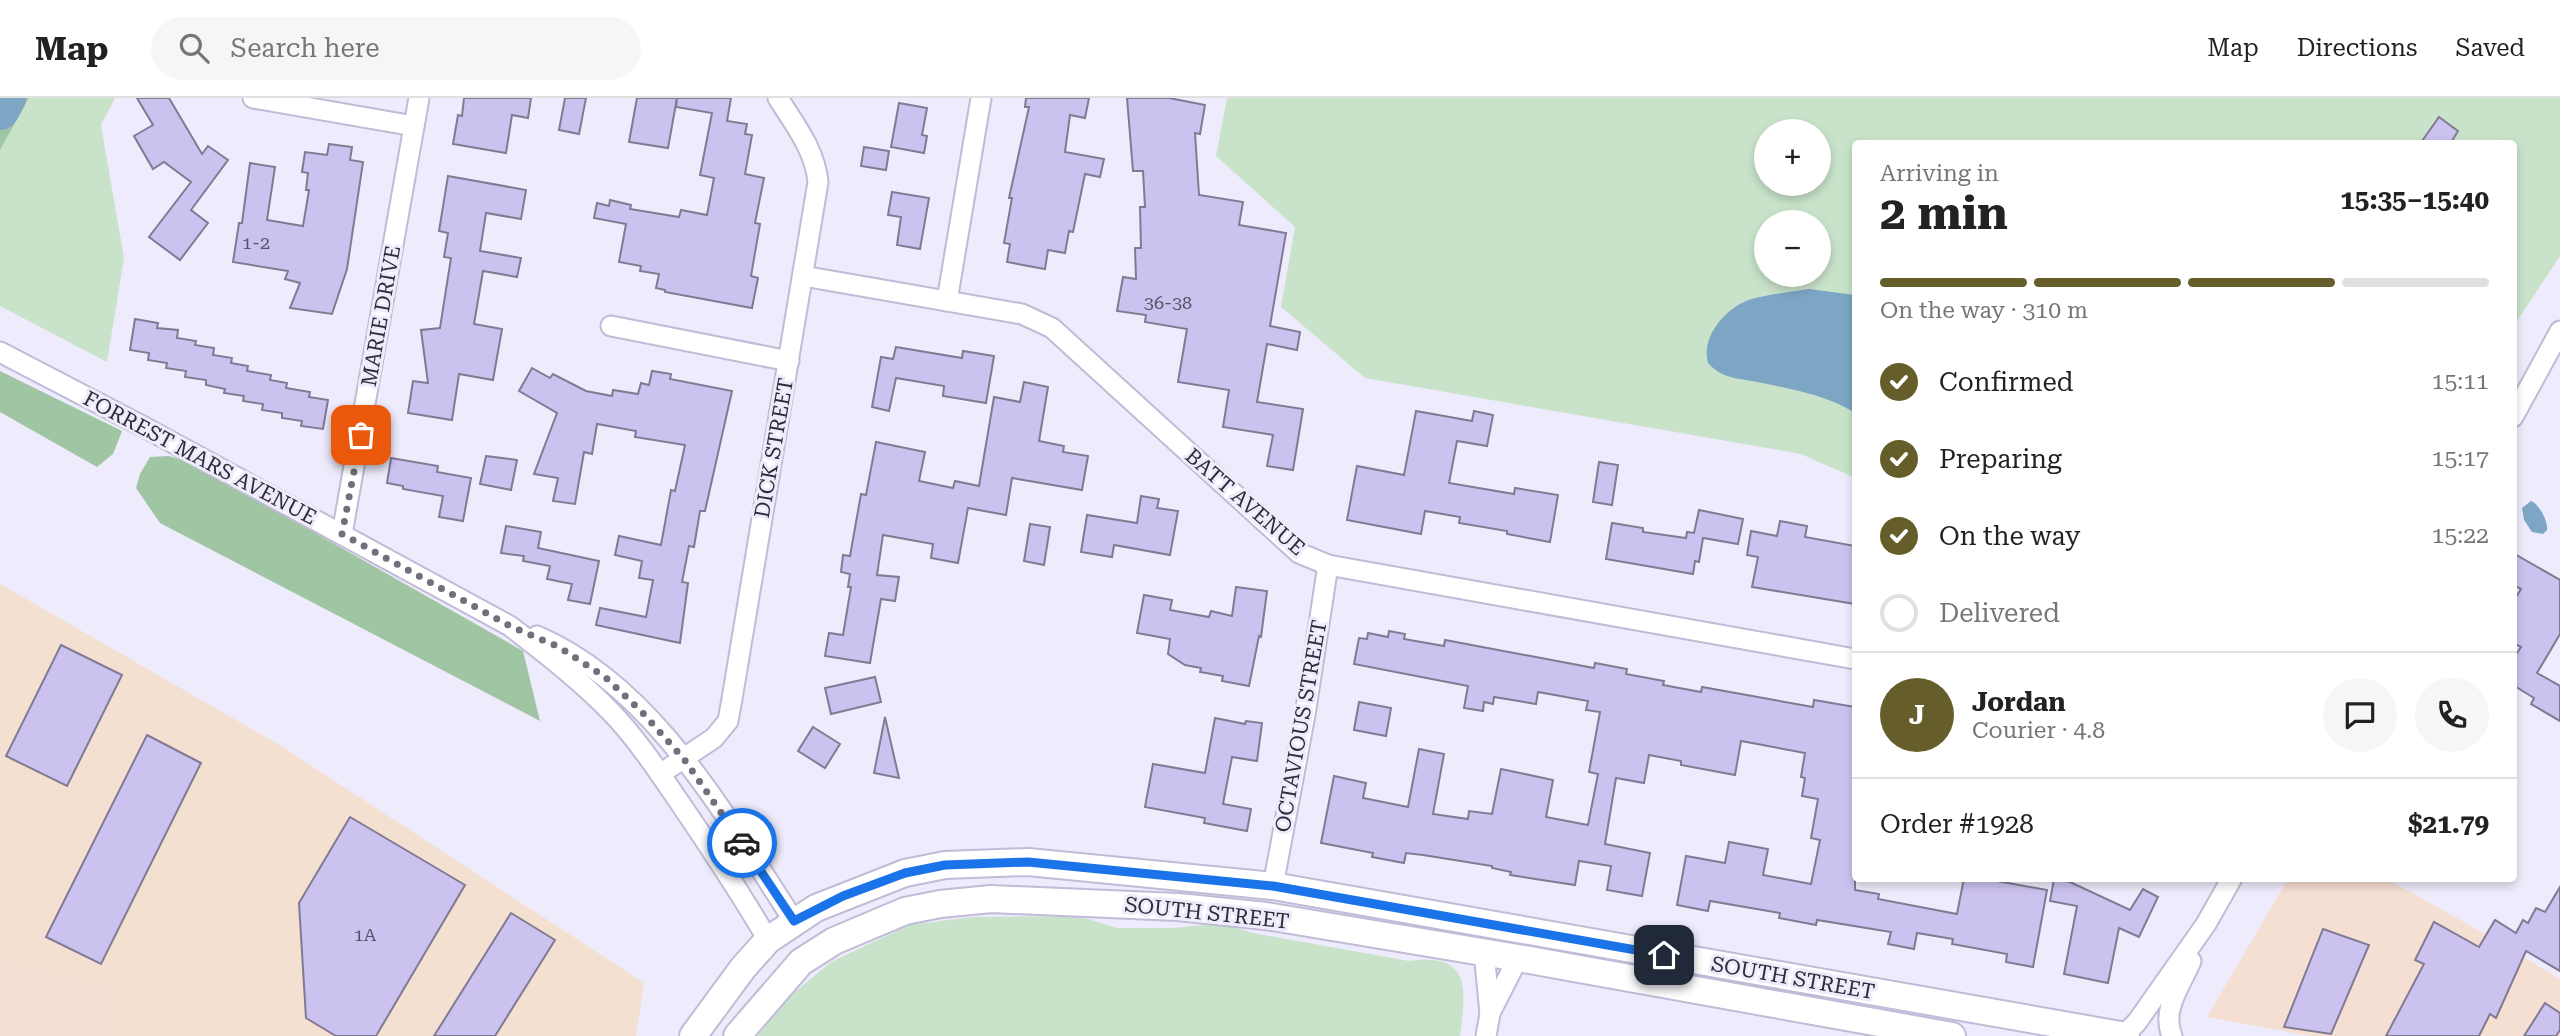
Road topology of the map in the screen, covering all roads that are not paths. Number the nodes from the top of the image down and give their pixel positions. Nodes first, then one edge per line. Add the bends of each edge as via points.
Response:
1 (253, 98) edge
2 (419, 98) edge
3 (778, 98) edge
4 (981, 98) edge
5 (414, 126) junction
6 (803, 276) junction
7 (947, 301) junction
8 (611, 326) dead end
9 (2560, 331) edge
10 (0, 352) edge
11 (789, 361) junction
12 (2517, 410) edge
13 (342, 534) junction
14 (1328, 565) junction
15 (510, 626) junction
16 (1852, 658) edge
17 (684, 759) junction
18 (660, 774) junction
19 (2230, 882) edge
20 (1273, 886) junction
21 (1266, 916) junction
22 (794, 921) junction
23 (2206, 925) junction
24 (1504, 927) junction
25 (768, 940) junction
26 (1484, 952) junction
27 (1518, 958) junction
28 (801, 962) junction
29 (1974, 1010) junction
30 (1490, 1013) junction
31 (693, 1036) edge
32 (737, 1036) edge
33 (1486, 1036) edge
34 (1952, 1036) edge
35 (1969, 1036) edge
36 (2124, 1036) edge
37 (2172, 1036) edge

1 - 5 street
2 - 5 street, MARIE DRIVE
3 - 6 street, DICK STREET via 817,167 817,196
4 - 7 street
5 - 13 street, MARIE DRIVE
6 - 7 street, BATT AVENUE
6 - 11 street, DICK STREET
7 - 14 street, BATT AVENUE via 1022,314 1052,328 1299,553
8 - 11 street
9 - 12 street
10 - 13 street, FORREST MARS AVENUE
11 - 17 street, DICK STREET via 728,721 714,738
13 - 15 street, FORREST MARS AVENUE
14 - 16 street, BATT AVENUE
14 - 20 street, OCTAVIOUS STREET
15 - 17 street, FORREST MARS AVENUE via 559,647 605,677
15 - 18 street, FORREST MARS AVENUE via 612,713
17 - 18 street, DICK STREET
17 - 22 street, FORREST MARS AVENUE
18 - 25 street, FORREST MARS AVENUE
19 - 23 street
20 - 21 street
20 - 22 street, SOUTH STREET via 1028,862 945,865 880,882
20 - 24 street, SOUTH STREET
21 - 26 street, SOUTH STREET
21 - 28 street, SOUTH STREET via 1062,900 940,904 870,924
22 - 25 street, SOUTH STREET
22 - 28 street
23 - 36 street
23 - 37 street via 2170,1009
24 - 26 street
24 - 27 street
24 - 29 street, SOUTH STREET
25 - 28 street
25 - 31 street, SOUTH STREET
26 - 27 street, SOUTH STREET
26 - 30 street
27 - 30 street
27 - 34 street, SOUTH STREET
28 - 32 street, SOUTH STREET
29 - 35 street
29 - 36 street, SOUTH STREET
30 - 33 street

